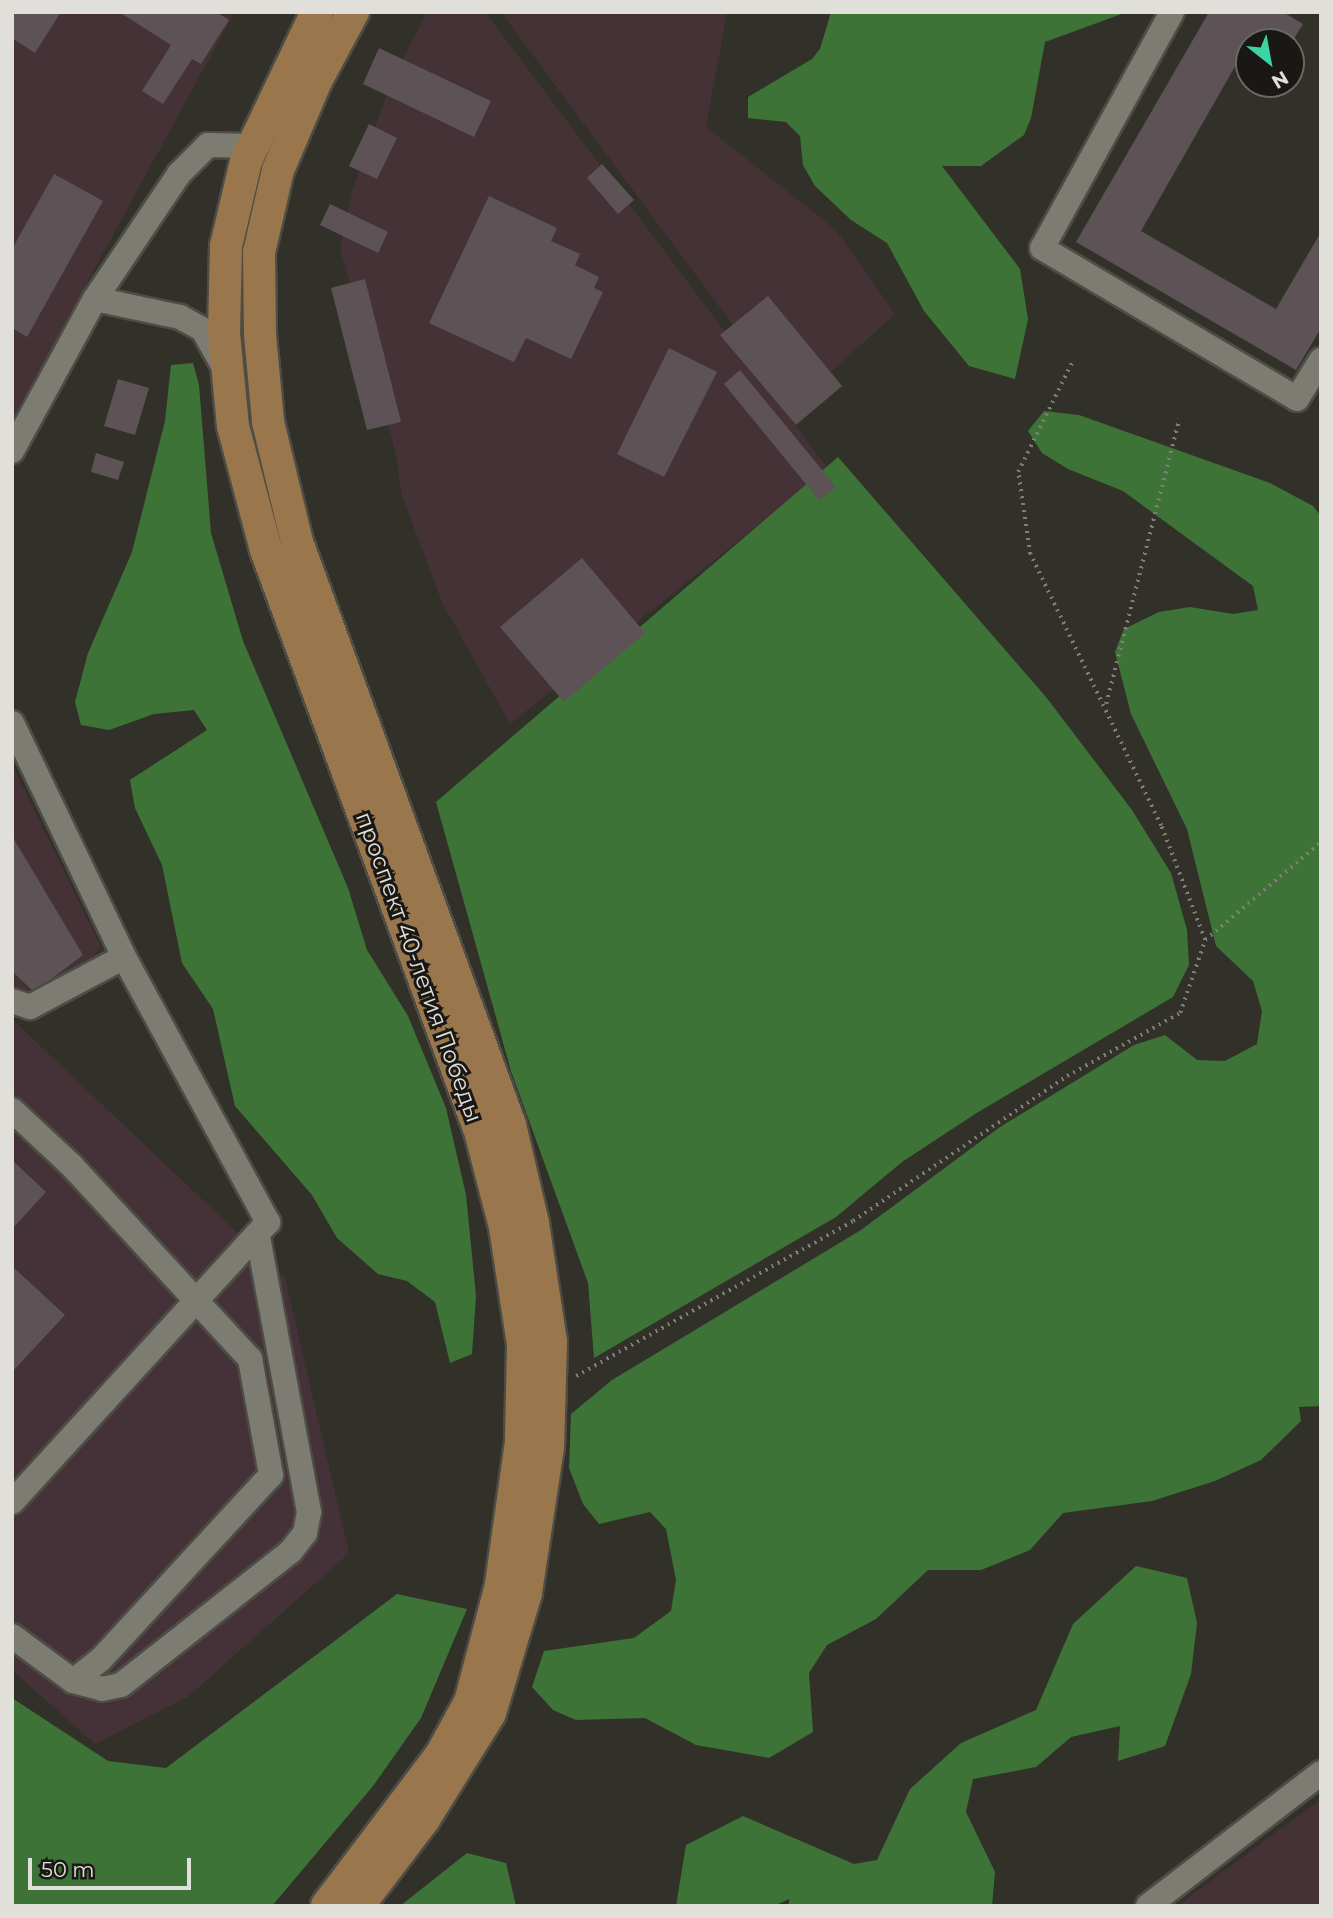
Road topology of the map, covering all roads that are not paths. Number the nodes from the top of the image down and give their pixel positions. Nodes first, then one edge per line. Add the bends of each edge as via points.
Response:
1 (317, 12) edge
2 (353, 12) edge
3 (1172, 12) edge
4 (253, 145) junction
5 (284, 156) junction
6 (95, 299) junction
7 (1321, 360) edge
8 (228, 375) junction
9 (12, 450) edge
10 (12, 723) edge
11 (124, 957) junction
12 (12, 1001) edge
13 (12, 1110) edge
14 (258, 1237) junction
15 (199, 1302) junction
16 (12, 1502) edge
17 (12, 1636) edge
18 (73, 1681) junction
19 (1321, 1773) edge
20 (327, 1906) edge
21 (358, 1906) edge
22 (1148, 1906) edge

1 - 4 main road, проспект 40-летия Победы
2 - 5 main road, проспект 40-летия Победы via 316,81
3 - 7 street via 1042,248 1297,400
4 - 5 main road
4 - 6 street via 208,145 178,174
4 - 8 main road, проспект 40-летия Победы via 226,246
5 - 21 main road, проспект 40-летия Победы via 259,252 268,422 297,542 510,1125 533,1223 551,1342 548,1447 526,1592 490,1713 424,1819
6 - 8 street via 180,317 203,330
6 - 9 street
8 - 20 main road, проспект 40-летия Победы via 233,426 266,550 480,1131 505,1227 523,1345 521,1442 501,1585 470,1702 440,1755
10 - 11 street
11 - 12 street via 30,1007
11 - 14 street via 268,1222
13 - 15 street
14 - 15 street
14 - 18 street via 309,1512 305,1533 291,1551 121,1685 102,1689
15 - 16 street
15 - 18 street via 250,1359 271,1475 100,1660
17 - 18 street
19 - 22 street

